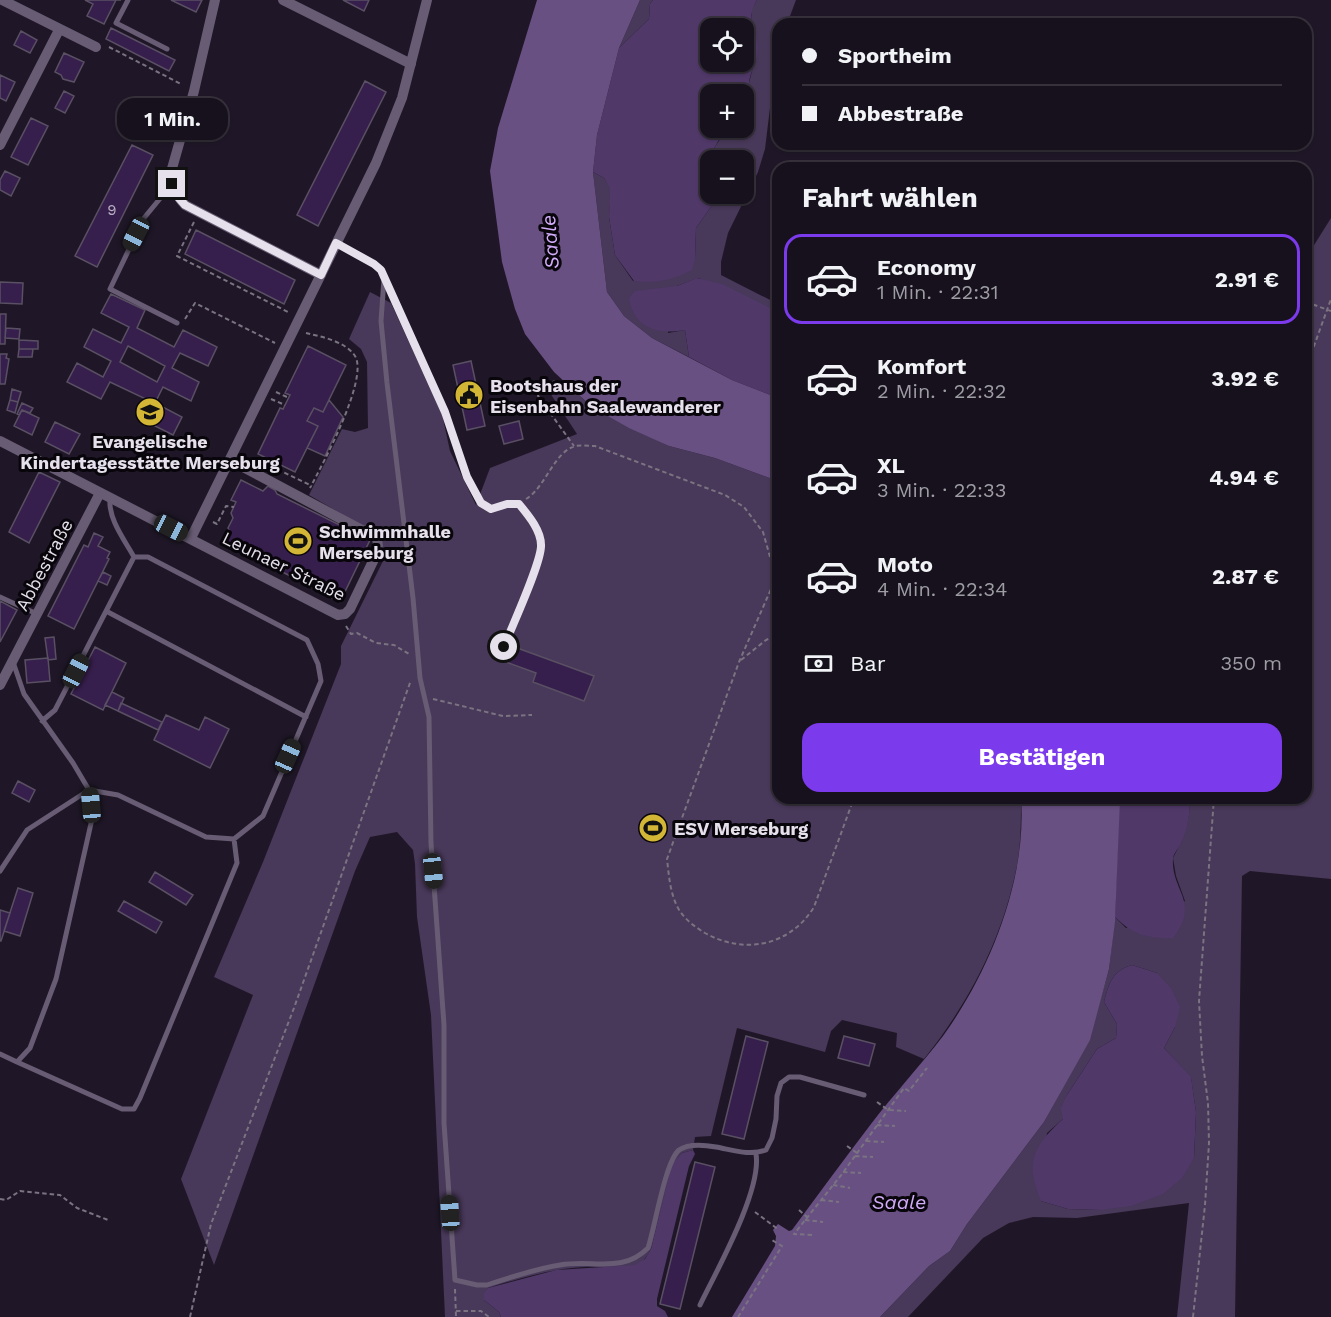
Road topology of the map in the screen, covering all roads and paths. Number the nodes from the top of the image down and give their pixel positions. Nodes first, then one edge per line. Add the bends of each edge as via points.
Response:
1 (2, 0) edge
2 (128, 0) edge
3 (216, 0) edge
4 (283, 0) edge
5 (427, 0) edge
6 (59, 30) junction
7 (101, 47) joint
8 (167, 49) dead end
9 (411, 64) junction
10 (181, 84) dead end
11 (0, 145) edge
12 (172, 184) junction
13 (196, 219) dead end
14 (336, 243) junction
15 (321, 275) junction
16 (384, 279) junction
17 (1331, 299) edge
18 (1312, 304) edge
19 (1326, 310) junction
20 (1331, 311) edge
21 (292, 314) dead end
22 (177, 323) joint
23 (294, 328) junction
24 (278, 344) dead end
25 (1312, 351) edge
26 (555, 381) dead end
27 (273, 391) dead end
28 (269, 398) dead end
29 (289, 398) dead end
30 (285, 405) dead end
31 (0, 441) edge
32 (574, 446) junction
33 (230, 460) junction
34 (262, 462) dead end
35 (312, 486) junction
36 (105, 495) junction
37 (305, 499) junction
38 (225, 502) dead end
39 (519, 504) junction
40 (220, 508) dead end
41 (191, 538) junction
42 (134, 557) junction
43 (0, 597) edge
44 (106, 612) junction
45 (37, 614) junction
46 (342, 614) junction
47 (772, 638) edge
48 (504, 647) dead end
49 (12, 661) junction
50 (419, 661) junction
51 (740, 662) junction
52 (0, 685) edge
53 (425, 696) junction
54 (532, 715) dead end
55 (306, 717) junction
56 (42, 721) junction
57 (89, 790) junction
58 (852, 804) edge
59 (1214, 804) edge
60 (234, 839) junction
61 (0, 871) edge
62 (0, 1054) edge
63 (17, 1062) junction
64 (927, 1068) dead end
65 (864, 1095) dead end
66 (878, 1102) dead end
67 (888, 1110) junction
68 (906, 1111) dead end
69 (878, 1125) junction
70 (895, 1126) dead end
71 (866, 1141) junction
72 (884, 1142) dead end
73 (847, 1146) dead end
74 (756, 1154) junction
75 (856, 1154) junction
76 (873, 1157) dead end
77 (843, 1172) junction
78 (861, 1173) dead end
79 (833, 1185) junction
80 (850, 1188) dead end
81 (0, 1199) edge
82 (821, 1200) junction
83 (839, 1202) dead end
84 (746, 1206) junction
85 (799, 1210) dead end
86 (806, 1219) junction
87 (108, 1220) dead end
88 (823, 1222) dead end
89 (779, 1230) dead end
90 (812, 1235) dead end
91 (770, 1239) dead end
92 (455, 1280) junction
93 (700, 1305) dead end
94 (456, 1311) junction
95 (190, 1317) edge
96 (456, 1317) edge
97 (489, 1317) edge
98 (738, 1317) edge
99 (1193, 1317) edge

1 - 6 street
2 - 8 lane via 116,23
3 - 12 street via 171,172
4 - 9 street
5 - 9 street
6 - 7 street
6 - 11 street
7 - 10 path
9 - 14 street via 376,163
12 - 15 street via 185,205
12 - 22 lane via 144,218 110,289
13 - 21 path via 177,256
14 - 15 street
14 - 16 lane via 374,264
15 - 23 street
16 - 39 lane via 445,412 467,477 481,503 491,509
16 - 50 lane via 381,321
17 - 19 path
18 - 19 path
19 - 20 path
19 - 25 path
22 - 24 path via 187,319 195,303
23 - 33 street
23 - 35 path via 347,348 358,361 347,414
26 - 32 path via 540,389 538,396
27 - 29 path
28 - 30 path
31 - 36 street, Leunaer Straße
32 - 39 path via 554,464 534,495
32 - 51 path via 595,446 725,495 744,507 763,531 772,564 771,589
33 - 37 street, Leunaer Straße
33 - 41 street
34 - 35 path
35 - 37 path
36 - 41 street, Leunaer Straße
36 - 42 lane
36 - 45 street, Abbestraße
37 - 46 street, Leunaer Straße via 377,538 376,555 350,609
38 - 40 path via 234,507 226,506 214,524
39 - 48 lane via 535,527 541,545
41 - 46 street, Leunaer Straße
42 - 44 lane
42 - 55 lane via 148,557 307,640 321,681
43 - 45 lane
44 - 55 lane
44 - 56 lane via 56,710
45 - 49 street, Abbestraße
46 - 50 path via 351,634 394,645
47 - 51 path
49 - 52 street, Abbestraße
49 - 56 lane via 24,694
50 - 53 lane
50 - 95 path via 294,1008 211,1224
51 - 58 path via 667,859 670,886 679,909 695,927 715,939 740,945 763,944 788,935 806,921 814,907
53 - 54 path via 503,716
53 - 92 lane
55 - 60 lane via 263,816
56 - 57 lane
57 - 60 lane via 118,795 206,837
57 - 61 lane via 27,830
57 - 63 lane via 92,819 56,979 30,1048
59 - 99 path via 1199,1001 1209,1143
60 - 63 lane via 237,863 134,1109 122,1109
62 - 63 lane
64 - 67 path via 909,1091 904,1088
65 - 74 lane via 789,1077 781,1083 777,1096 772,1138 766,1150
66 - 67 path
67 - 68 path
67 - 69 path
69 - 70 path
69 - 71 path
71 - 72 path
71 - 75 path
73 - 75 path
74 - 84 lane via 758,1165
74 - 92 lane via 712,1146 692,1145 680,1150 670,1162 648,1248 627,1263 561,1264 477,1286
75 - 76 path
75 - 77 path
77 - 78 path
77 - 79 path
79 - 80 path
79 - 82 path
81 - 87 path via 6,1200 20,1191 60,1195 77,1208
82 - 83 path
82 - 86 path
84 - 89 path
84 - 93 lane
85 - 86 path
86 - 88 path
86 - 90 path via 794,1234
91 - 98 path via 782,1246
92 - 94 path
94 - 96 path
94 - 97 path via 481,1311

